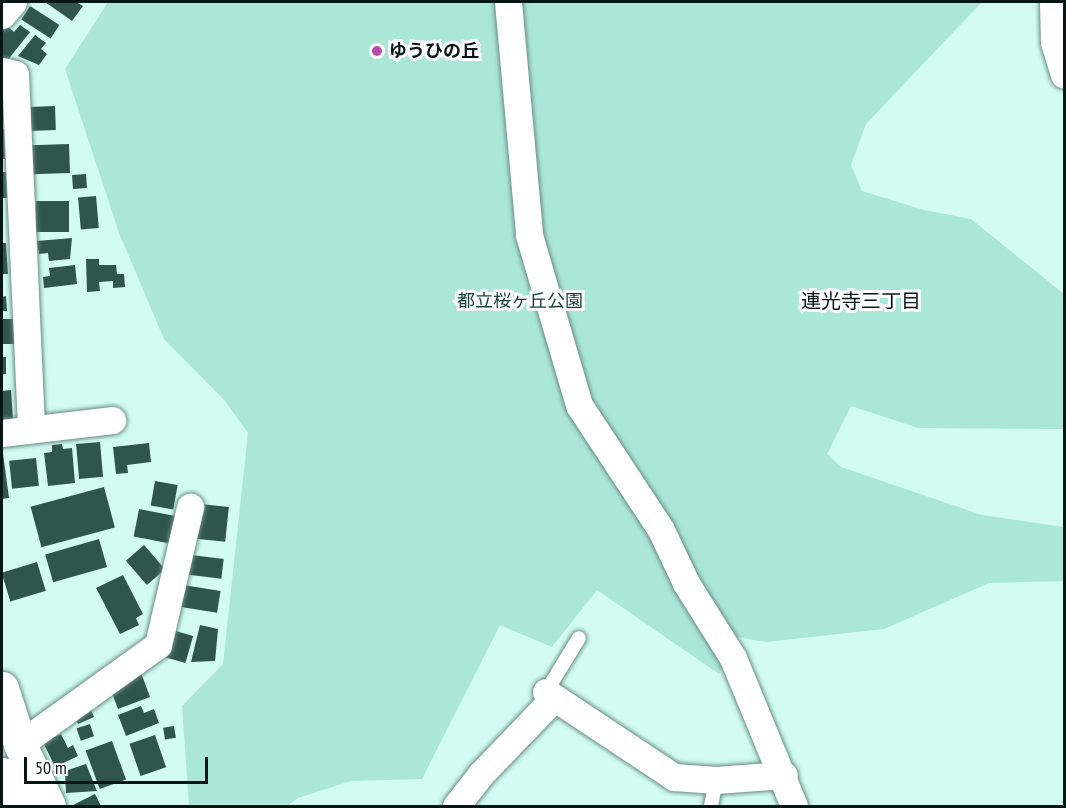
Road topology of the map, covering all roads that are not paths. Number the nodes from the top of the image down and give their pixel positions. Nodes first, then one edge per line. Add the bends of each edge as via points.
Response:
1 (13, 2) edge
2 (508, 2) edge
3 (1053, 2) edge
4 (2, 15) edge
5 (2, 70) edge
6 (1065, 75) edge
7 (112, 420) dead end
8 (31, 429) junction
9 (2, 433) edge
10 (190, 507) dead end
11 (579, 638) dead end
12 (2, 688) edge
13 (550, 695) junction
14 (20, 744) junction
15 (2, 774) edge
16 (784, 775) junction
17 (714, 794) edge
18 (16, 807) edge
19 (49, 807) edge
20 (456, 807) edge
21 (794, 807) edge

1 - 4 street
2 - 16 street via 530,235 579,405 661,530 686,584 732,658
3 - 6 street via 1054,42
5 - 8 street via 15,74
7 - 8 street
8 - 9 street
10 - 14 street via 158,645
11 - 13 lane
12 - 14 main road
13 - 17 street via 674,777
13 - 20 street
14 - 19 main road
15 - 18 main road
16 - 17 street
16 - 21 street

